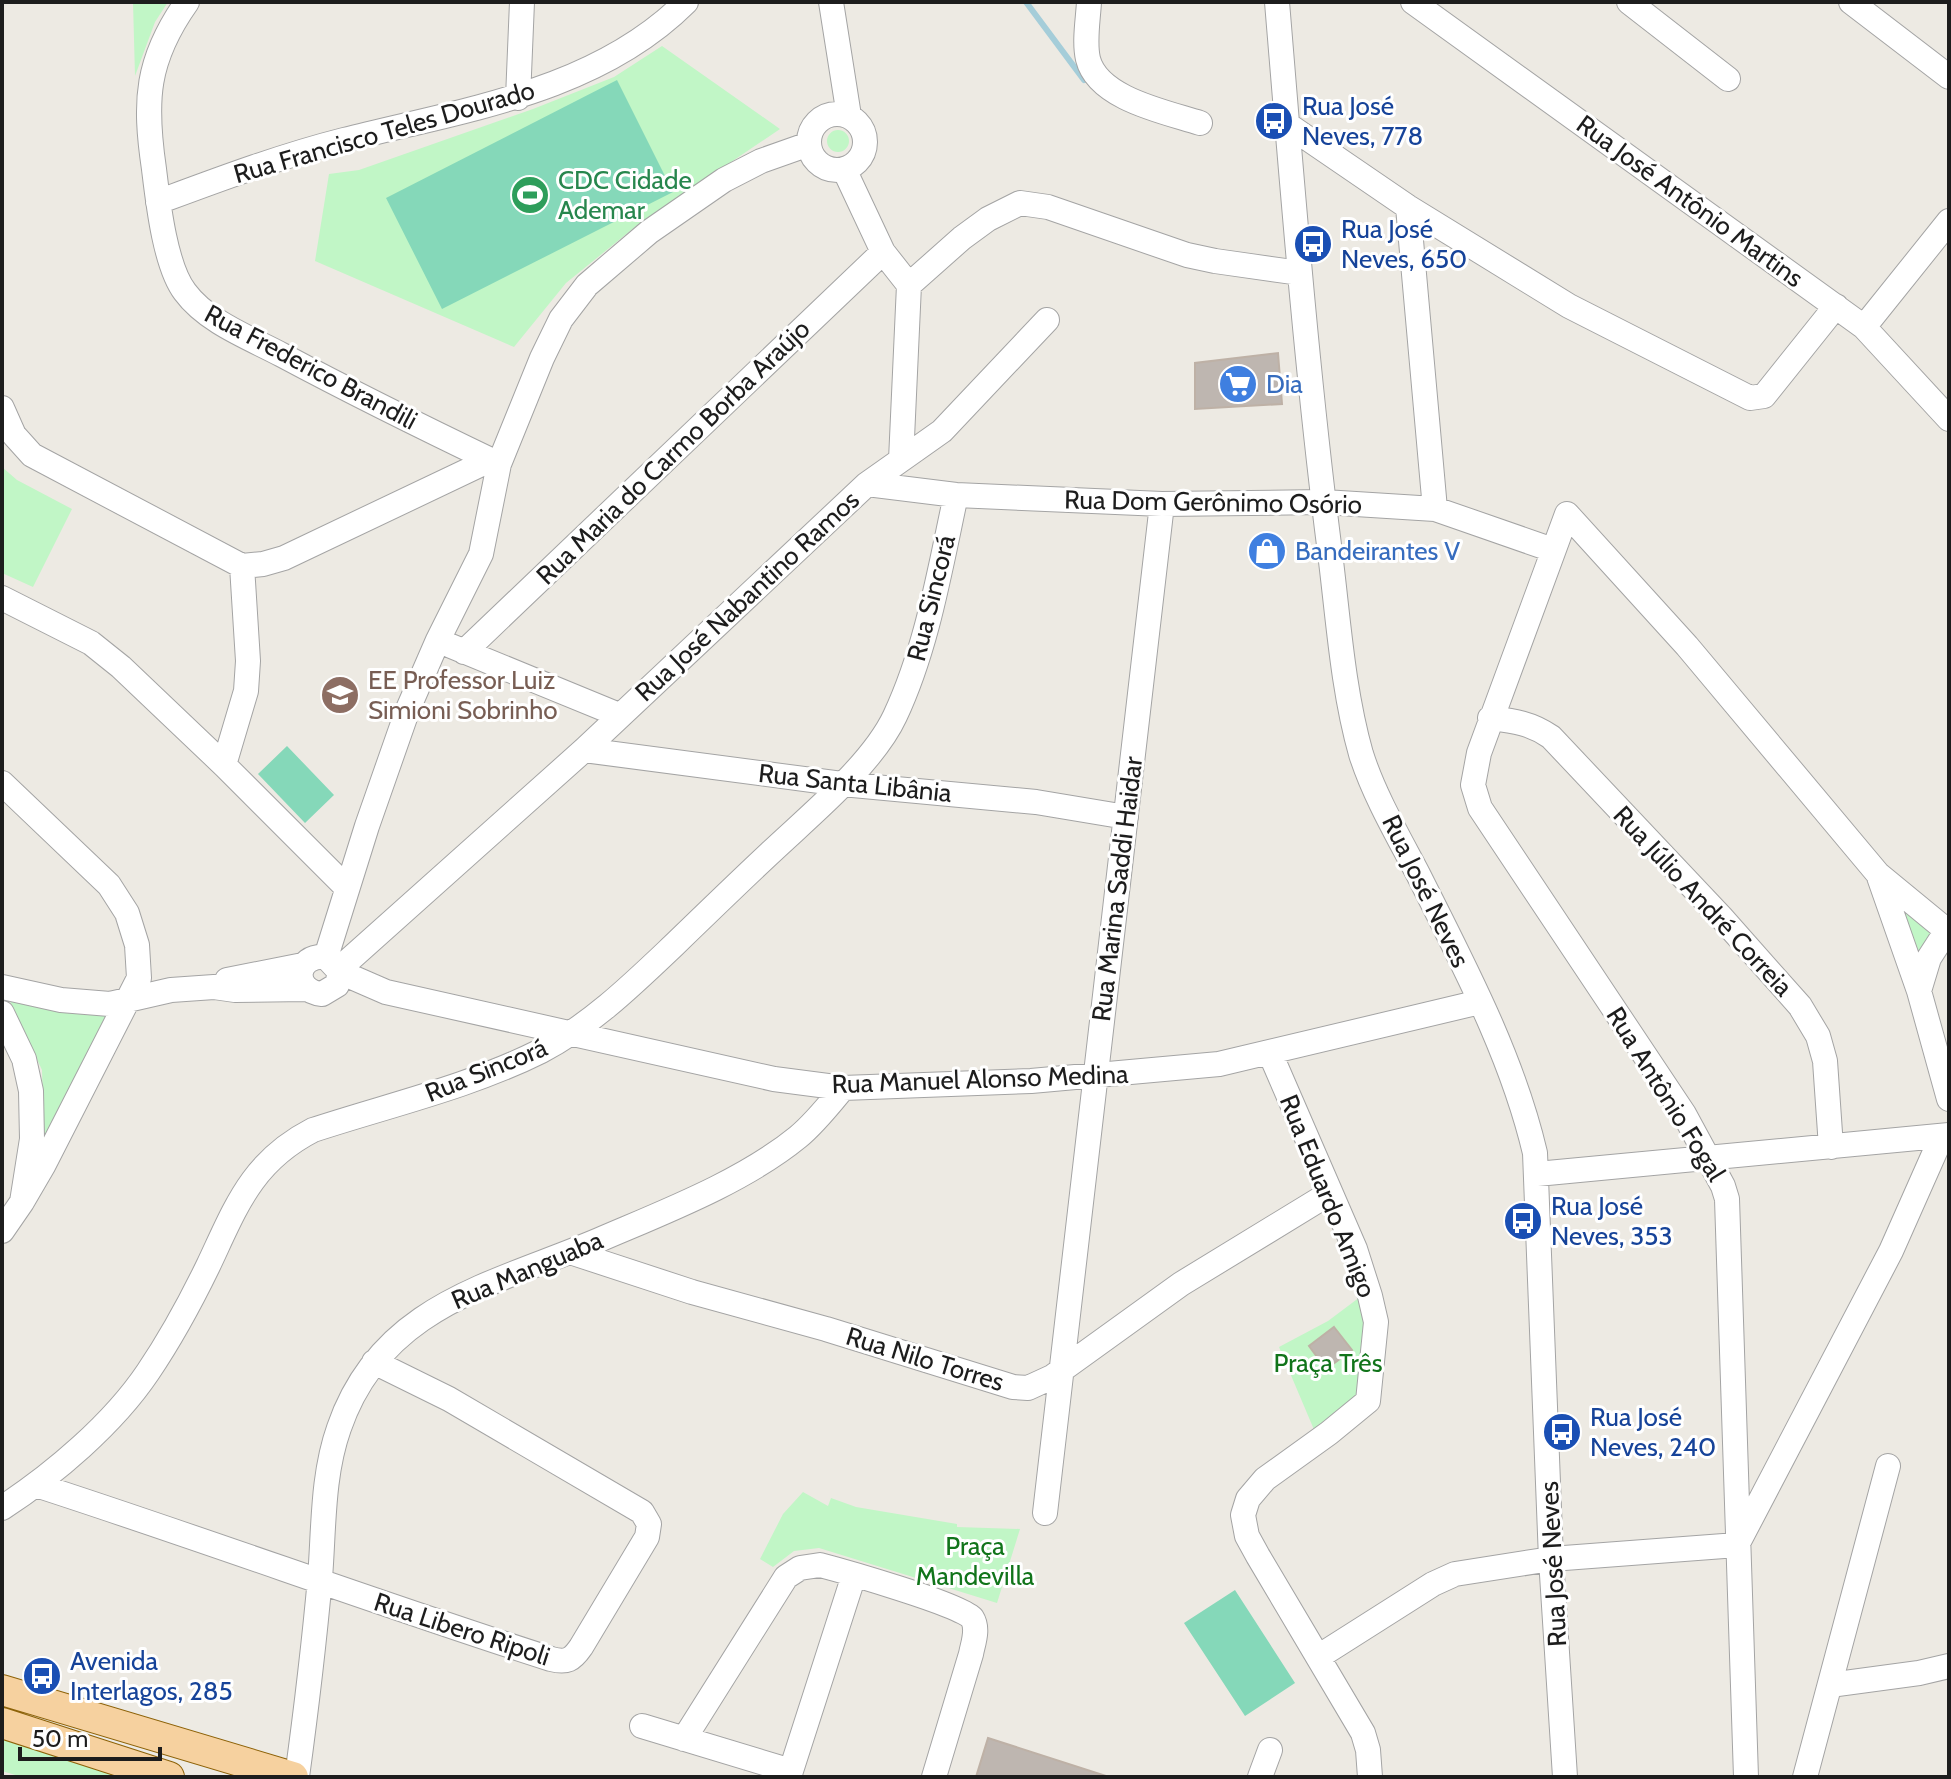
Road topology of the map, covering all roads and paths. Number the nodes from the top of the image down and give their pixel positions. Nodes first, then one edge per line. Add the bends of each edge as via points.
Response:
1 (187, 2) edge
2 (522, 2) edge
3 (686, 2) edge
4 (831, 2) edge
5 (1089, 2) edge
6 (1277, 2) edge
7 (1413, 2) edge
8 (1629, 2) edge
9 (1851, 2) edge
10 (1949, 77) edge
11 (1728, 79) dead end
12 (518, 98) junction
13 (849, 116) junction
14 (1200, 123) dead end
15 (1288, 125) junction
16 (809, 144) junction
17 (844, 169) junction
18 (158, 202) junction
19 (1408, 207) junction
20 (1949, 221) edge
21 (883, 252) junction
22 (1300, 273) junction
23 (909, 285) junction
24 (1836, 306) junction
25 (1047, 320) dead end
26 (1864, 327) junction
27 (2, 408) edge
28 (1949, 419) edge
29 (901, 460) junction
30 (495, 462) junction
31 (867, 484) junction
32 (956, 495) junction
33 (1324, 502) junction
34 (1162, 504) junction
35 (1435, 509) junction
36 (1553, 550) junction
37 (242, 566) junction
38 (2, 598) edge
39 (438, 640) junction
40 (464, 652) junction
41 (619, 715) junction
42 (1490, 718) junction
43 (584, 750) junction
44 (224, 765) junction
45 (2, 783) edge
46 (842, 784) junction
47 (1126, 817) junction
48 (1878, 874) junction
49 (347, 888) junction
50 (1948, 928) edge
51 (323, 970) junction
52 (2, 987) edge
53 (1919, 991) junction
54 (125, 1002) junction
55 (1480, 1002) junction
56 (2, 1013) edge
57 (572, 1032) junction
58 (1270, 1053) junction
59 (1095, 1077) junction
60 (843, 1088) junction
61 (1949, 1099) edge
62 (1946, 1136) edge
63 (1831, 1147) junction
64 (1709, 1157) junction
65 (1537, 1174) junction
66 (1330, 1193) junction
67 (22, 1202) junction
68 (2, 1231) edge
69 (570, 1252) junction
70 (374, 1362) junction
71 (1062, 1370) junction
72 (1888, 1466) dead end
73 (36, 1485) junction
74 (2, 1508) edge
75 (1045, 1513) dead end
76 (1737, 1545) junction
77 (1551, 1559) junction
78 (854, 1575) junction
79 (319, 1582) junction
80 (1318, 1657) junction
81 (1949, 1666) edge
82 (1830, 1685) junction
83 (2, 1690) edge
84 (2, 1723) edge
85 (642, 1726) dead end
86 (684, 1739) junction
87 (1270, 1750) dead end
88 (790, 1774) edge
89 (169, 1777) edge
90 (295, 1777) edge
91 (934, 1777) edge
92 (1260, 1777) edge
93 (1370, 1777) edge
94 (1565, 1777) edge
95 (1746, 1777) edge
96 (1805, 1777) edge

1 - 18 street, Rua Frederico Brandili via 167,30 153,65 147,119
2 - 12 street
3 - 12 street, Rua Francisco Teles Dourado via 650,33 598,64
4 - 13 street
5 - 14 street via 1088,62 1101,81 1128,100
6 - 15 street, Rua José Neves
7 - 24 street, Rua José Antônio Martins
8 - 11 street
9 - 10 street
12 - 18 street, Rua Francisco Teles Dourado via 268,162
13 - 16 street via 821,119
13 - 17 street via 863,130 864,149
15 - 19 street
15 - 22 street, Rua José Neves
16 - 17 street via 825,168
16 - 30 street via 724,180 649,232 587,285 561,319
17 - 21 street
18 - 30 street, Rua Frederico Brandili via 175,277 194,303 363,398
19 - 24 street via 1569,306 1750,398 1764,396
19 - 35 street
20 - 26 street
21 - 23 street
21 - 40 street, Rua Maria do Carmo Borba Araújo
22 - 23 street via 1187,255 1048,207 1020,203 962,238
22 - 33 street, Rua José Neves
23 - 29 street
24 - 26 street, Rua José Antônio Martins
25 - 29 street, Rua José Nabantino Ramos via 942,431
26 - 28 street, Rua José Antônio Martins
27 - 37 street via 14,435 32,455
29 - 31 street, Rua José Nabantino Ramos
30 - 37 street via 284,558
30 - 39 street via 481,554
31 - 32 street, Rua Dom Gerônimo Osório
31 - 41 street, Rua José Nabantino Ramos
32 - 34 street, Rua Dom Gerônimo Osório
32 - 46 street, Rua Sincorá via 929,614 903,697 878,745
33 - 34 street, Rua Dom Gerônimo Osório
33 - 35 street, Rua Dom Gerônimo Osório
33 - 55 street, Rua José Neves via 1362,757
34 - 47 street, Rua Marina Saddi Haidar
35 - 36 street, Rua Dom Gerônimo Osório
36 - 42 street, Rua Antônio Fogal
36 - 48 street, Rua Antônio Fogal via 1567,514 1687,646
37 - 44 street via 246,691
38 - 44 street via 91,643
39 - 40 street
39 - 49 street via 408,709
40 - 41 street
41 - 43 street, Rua José Nabantino Ramos
42 - 63 street, Rua Júlio André Correia via 1522,721 1551,737 1800,1006 1825,1061
42 - 64 street, Rua Antônio Fogal via 1474,771 1480,808
43 - 46 street, Rua Santa Libânia
43 - 51 street, Rua José Nabantino Ramos via 370,944
44 - 49 street
45 - 54 street via 109,885 127,913 137,945 139,978
46 - 47 street, Rua Santa Libânia via 1036,802
46 - 57 street, Rua Sincorá via 629,989
47 - 59 street, Rua Marina Saddi Haidar
48 - 50 street
48 - 53 street
49 - 51 street
50 - 53 street via 1929,958
51 - 54 street, Rua Manuel Alonso Medina via 232,978 214,987 171,990
51 - 57 street, Rua Manuel Alonso Medina via 386,992
52 - 54 street, Rua Manuel Alonso Medina via 61,1000
53 - 61 street
54 - 67 street
55 - 58 street, Rua Manuel Alonso Medina
55 - 65 street, Rua José Neves via 1525,1109
56 - 67 street via 24,1059 31,1091 32,1139
57 - 60 street, Rua Manuel Alonso Medina via 774,1079
57 - 73 street, Rua Sincorá via 498,1070 313,1130 277,1154 236,1203 183,1316 147,1375
58 - 59 street, Rua Manuel Alonso Medina
58 - 66 street, Rua Eduardo Amigo
59 - 60 street, Rua Manuel Alonso Medina
59 - 71 street, Rua Marina Saddi Haidar
60 - 69 street, Rua Manguaba via 801,1135 759,1164
62 - 63 street
62 - 76 street
63 - 64 street
64 - 65 street
64 - 76 street, Rua Antônio Fogal via 1727,1199
65 - 77 street, Rua José Neves
66 - 71 street, Rua Nilo Torres via 1181,1284
66 - 80 street, Rua Eduardo Amigo via 1376,1316 1370,1393 1362,1408 1259,1484 1243,1515 1247,1536
67 - 68 street
69 - 70 street, Rua Manguaba via 462,1294 426,1314
69 - 71 street, Rua Nilo Torres via 1013,1387 1028,1388
70 - 79 street, Rua Manguaba via 356,1389 330,1455
70 - 79 street, Rua Libero Ripoli via 449,1399 642,1512 649,1530 581,1647 566,1661
71 - 75 street, Rua Marina Saddi Haidar
72 - 82 street
73 - 74 street, Rua Sincorá
73 - 79 street, Rua Libero Ripoli
76 - 77 street
76 - 95 street, Rua Antônio Fogal
77 - 80 street via 1455,1574
77 - 94 street, Rua José Neves
78 - 86 street via 820,1565 792,1572
78 - 88 street
78 - 91 street via 968,1614 975,1627
79 - 90 street, Rua Manguaba
80 - 93 street, Rua Eduardo Amigo via 1363,1733
81 - 82 street
82 - 96 street
83 - 90 main road
84 - 89 main road
85 - 86 street
86 - 88 street
87 - 92 street

